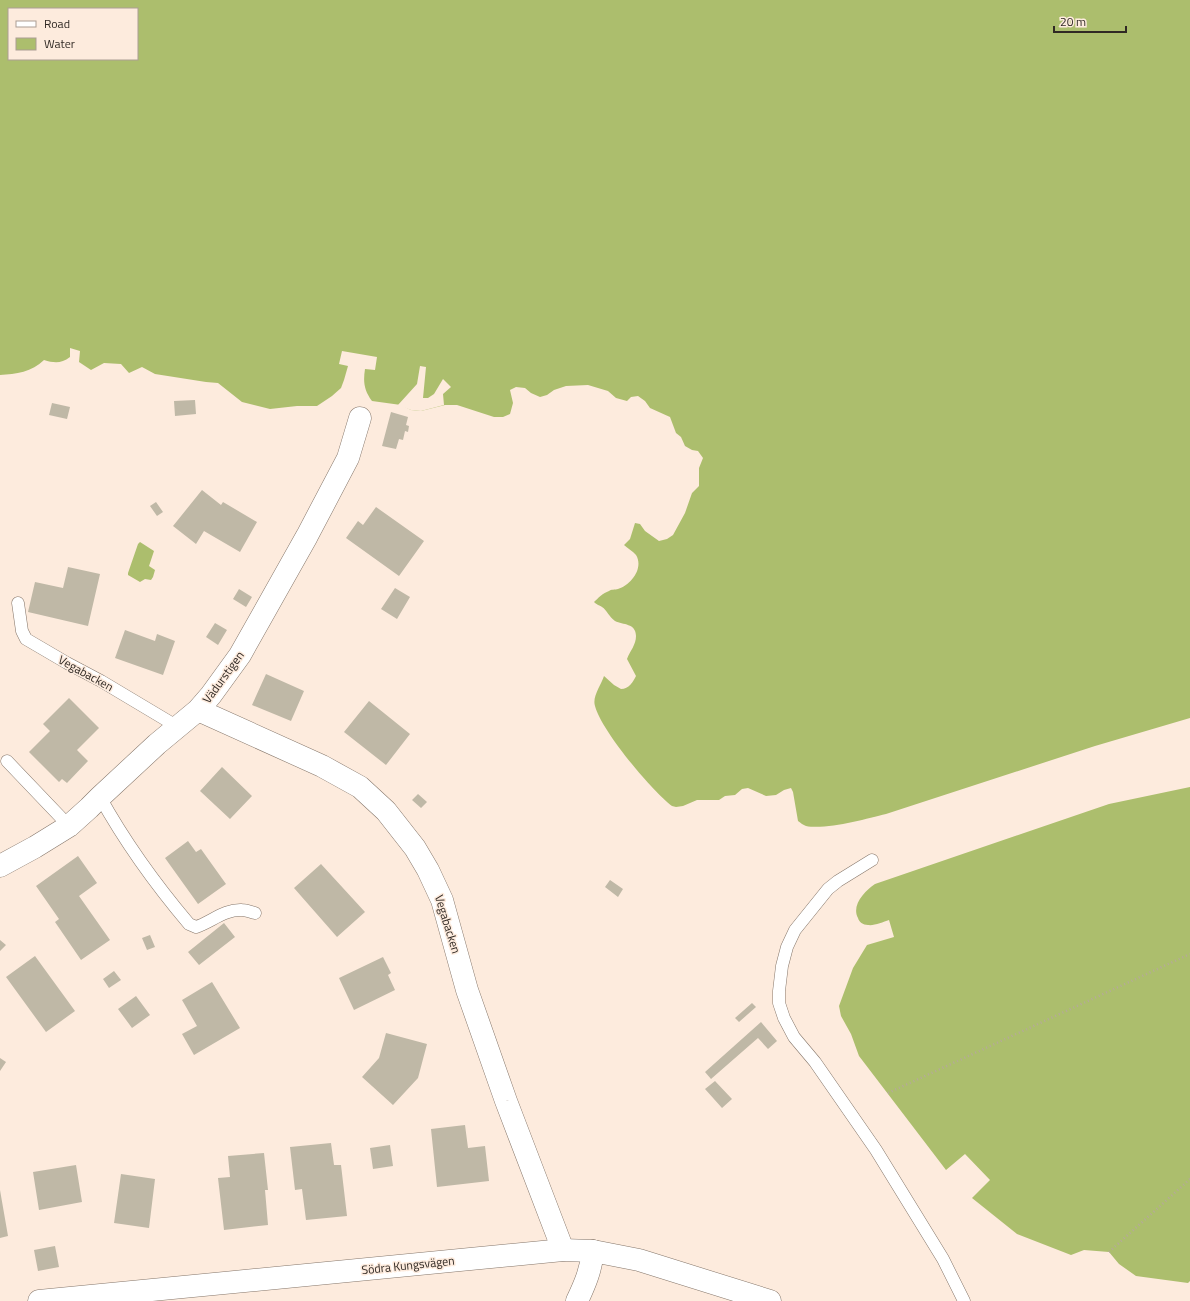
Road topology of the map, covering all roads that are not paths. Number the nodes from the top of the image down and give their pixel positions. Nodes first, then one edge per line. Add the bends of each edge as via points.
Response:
1 (360, 418) dead end
2 (18, 603) dead end
3 (198, 710) junction
4 (178, 726) junction
5 (7, 761) dead end
6 (100, 797) junction
7 (68, 826) junction
8 (872, 860) dead end
9 (0, 866) edge
10 (255, 913) dead end
11 (563, 1250) junction
12 (593, 1251) junction
13 (39, 1301) edge
14 (577, 1301) edge
15 (770, 1301) edge
16 (964, 1301) edge

1 - 3 street, Vädurstigen via 348,458 275,594 240,655 212,695
2 - 4 lane, Vegabacken via 22,631 26,640
3 - 4 street, Vädurstigen
3 - 11 street, Vegabacken via 322,766 360,787 386,811 415,848 442,900 467,990
4 - 6 street, Vädurstigen
5 - 7 lane
6 - 7 street, Vädurstigen
6 - 10 lane via 114,823 189,924 196,927 219,915 241,910
7 - 9 street, Vädurstigen
8 - 16 lane via 828,889 795,930 782,966 779,1003 794,1037 815,1062 876,1150 943,1259
11 - 12 street, Södra Kungsvägen
11 - 13 street, Södra Kungsvägen
12 - 14 street via 587,1282
12 - 15 street, Södra Kungsvägen via 639,1260

